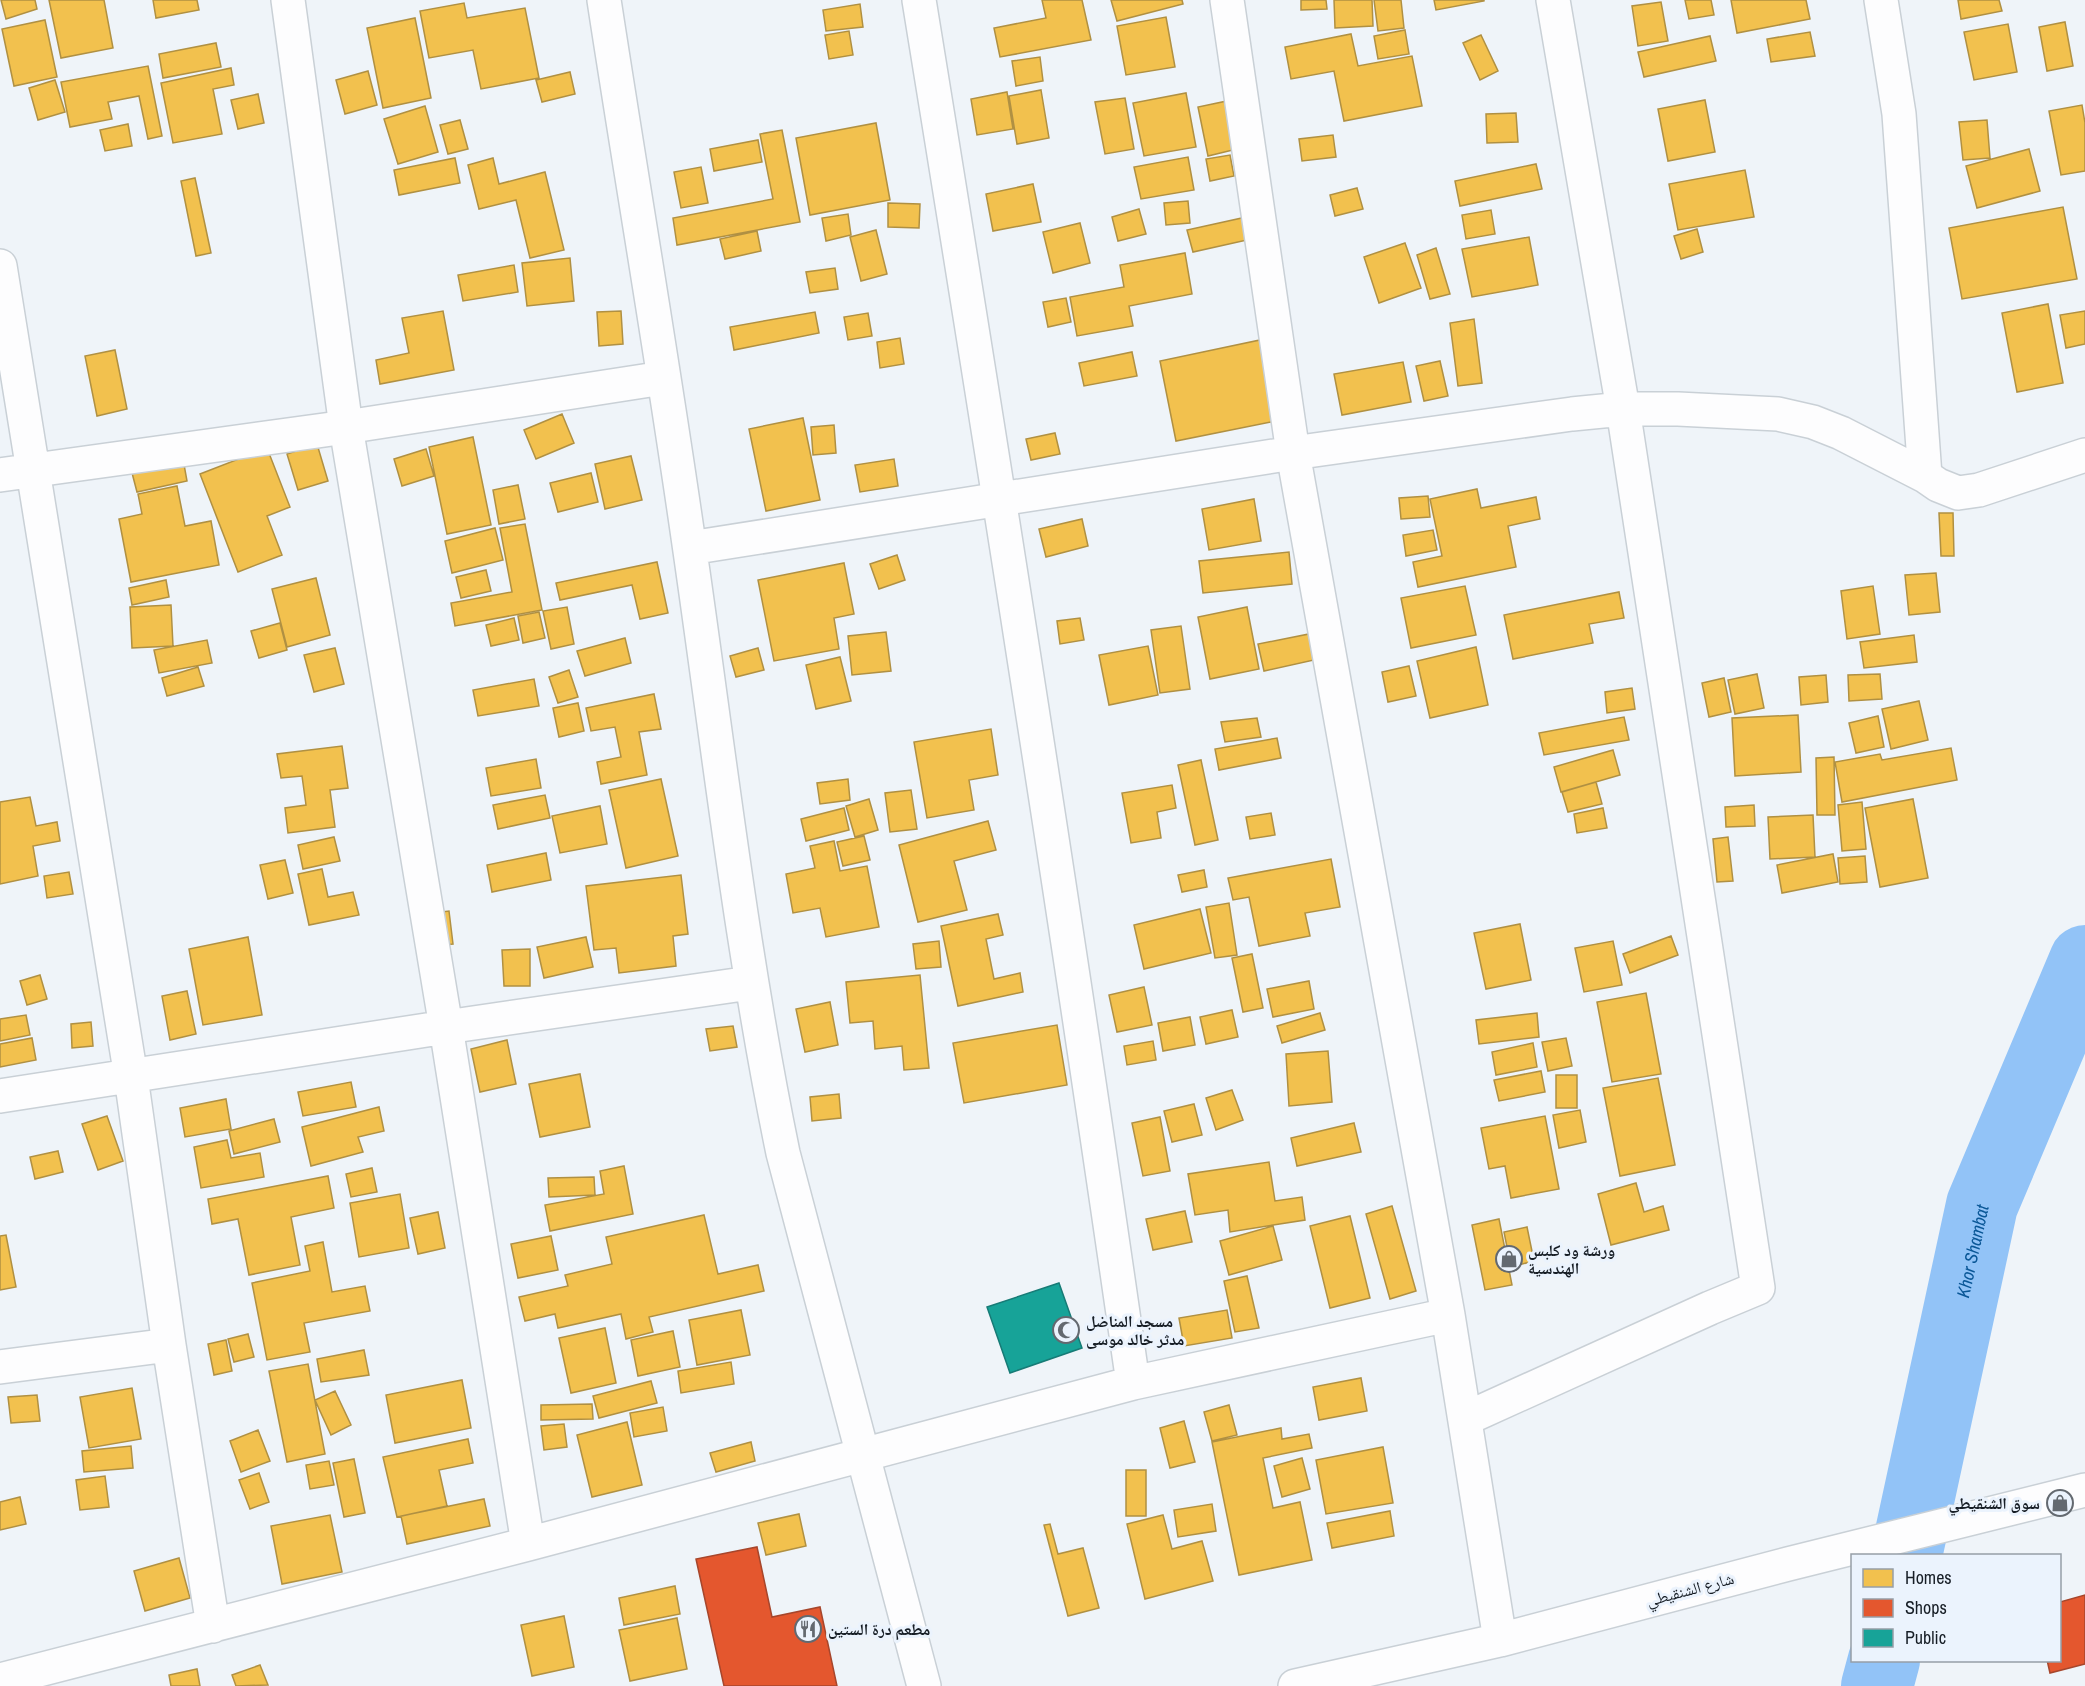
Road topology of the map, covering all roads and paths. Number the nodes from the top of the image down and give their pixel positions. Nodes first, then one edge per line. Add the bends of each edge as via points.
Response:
1 (288, 0) edge
2 (604, 0) edge
3 (920, 0) edge
4 (1227, 0) edge
5 (1553, 0) edge
6 (1881, 0) edge
7 (0, 266) edge
8 (663, 378) junction
9 (1623, 409) junction
10 (346, 427) junction
11 (1293, 453) junction
12 (2085, 455) edge
13 (32, 470) junction
14 (0, 475) edge
15 (1925, 476) junction
16 (1000, 498) junction
17 (690, 548) junction
18 (750, 983) junction
19 (446, 1027) junction
20 (131, 1077) junction
21 (0, 1096) edge
22 (1448, 1315) junction
23 (169, 1345) junction
24 (0, 1367) edge
25 (1133, 1383) junction
26 (1466, 1419) junction
27 (863, 1455) junction
28 (2085, 1490) edge
29 (528, 1544) junction
30 (213, 1626) junction
31 (1500, 1640) junction
32 (0, 1680) edge
33 (924, 1686) edge
34 (1295, 1686) edge

1 - 10 street
2 - 8 street
3 - 16 street
4 - 11 street
5 - 9 street
6 - 15 street via 1899,114
7 - 13 street
8 - 10 street
8 - 17 street
9 - 11 street
9 - 15 street via 1778,414 1841,433
9 - 26 street via 1758,1288
10 - 13 street
10 - 19 street
11 - 16 street
11 - 22 street
12 - 15 street via 1979,490 1958,492
13 - 14 street
13 - 20 street
16 - 17 street
16 - 25 street
17 - 18 street
18 - 19 street
18 - 27 street via 783,1153
19 - 20 street
19 - 29 street
20 - 21 street
20 - 23 street
22 - 25 street
22 - 26 street
23 - 24 street
23 - 30 street
25 - 27 street
26 - 31 street
27 - 29 street
27 - 33 street
28 - 31 street, شارع الشنقيطي
29 - 30 street
30 - 32 street
31 - 34 street, شارع الشنقيطي

